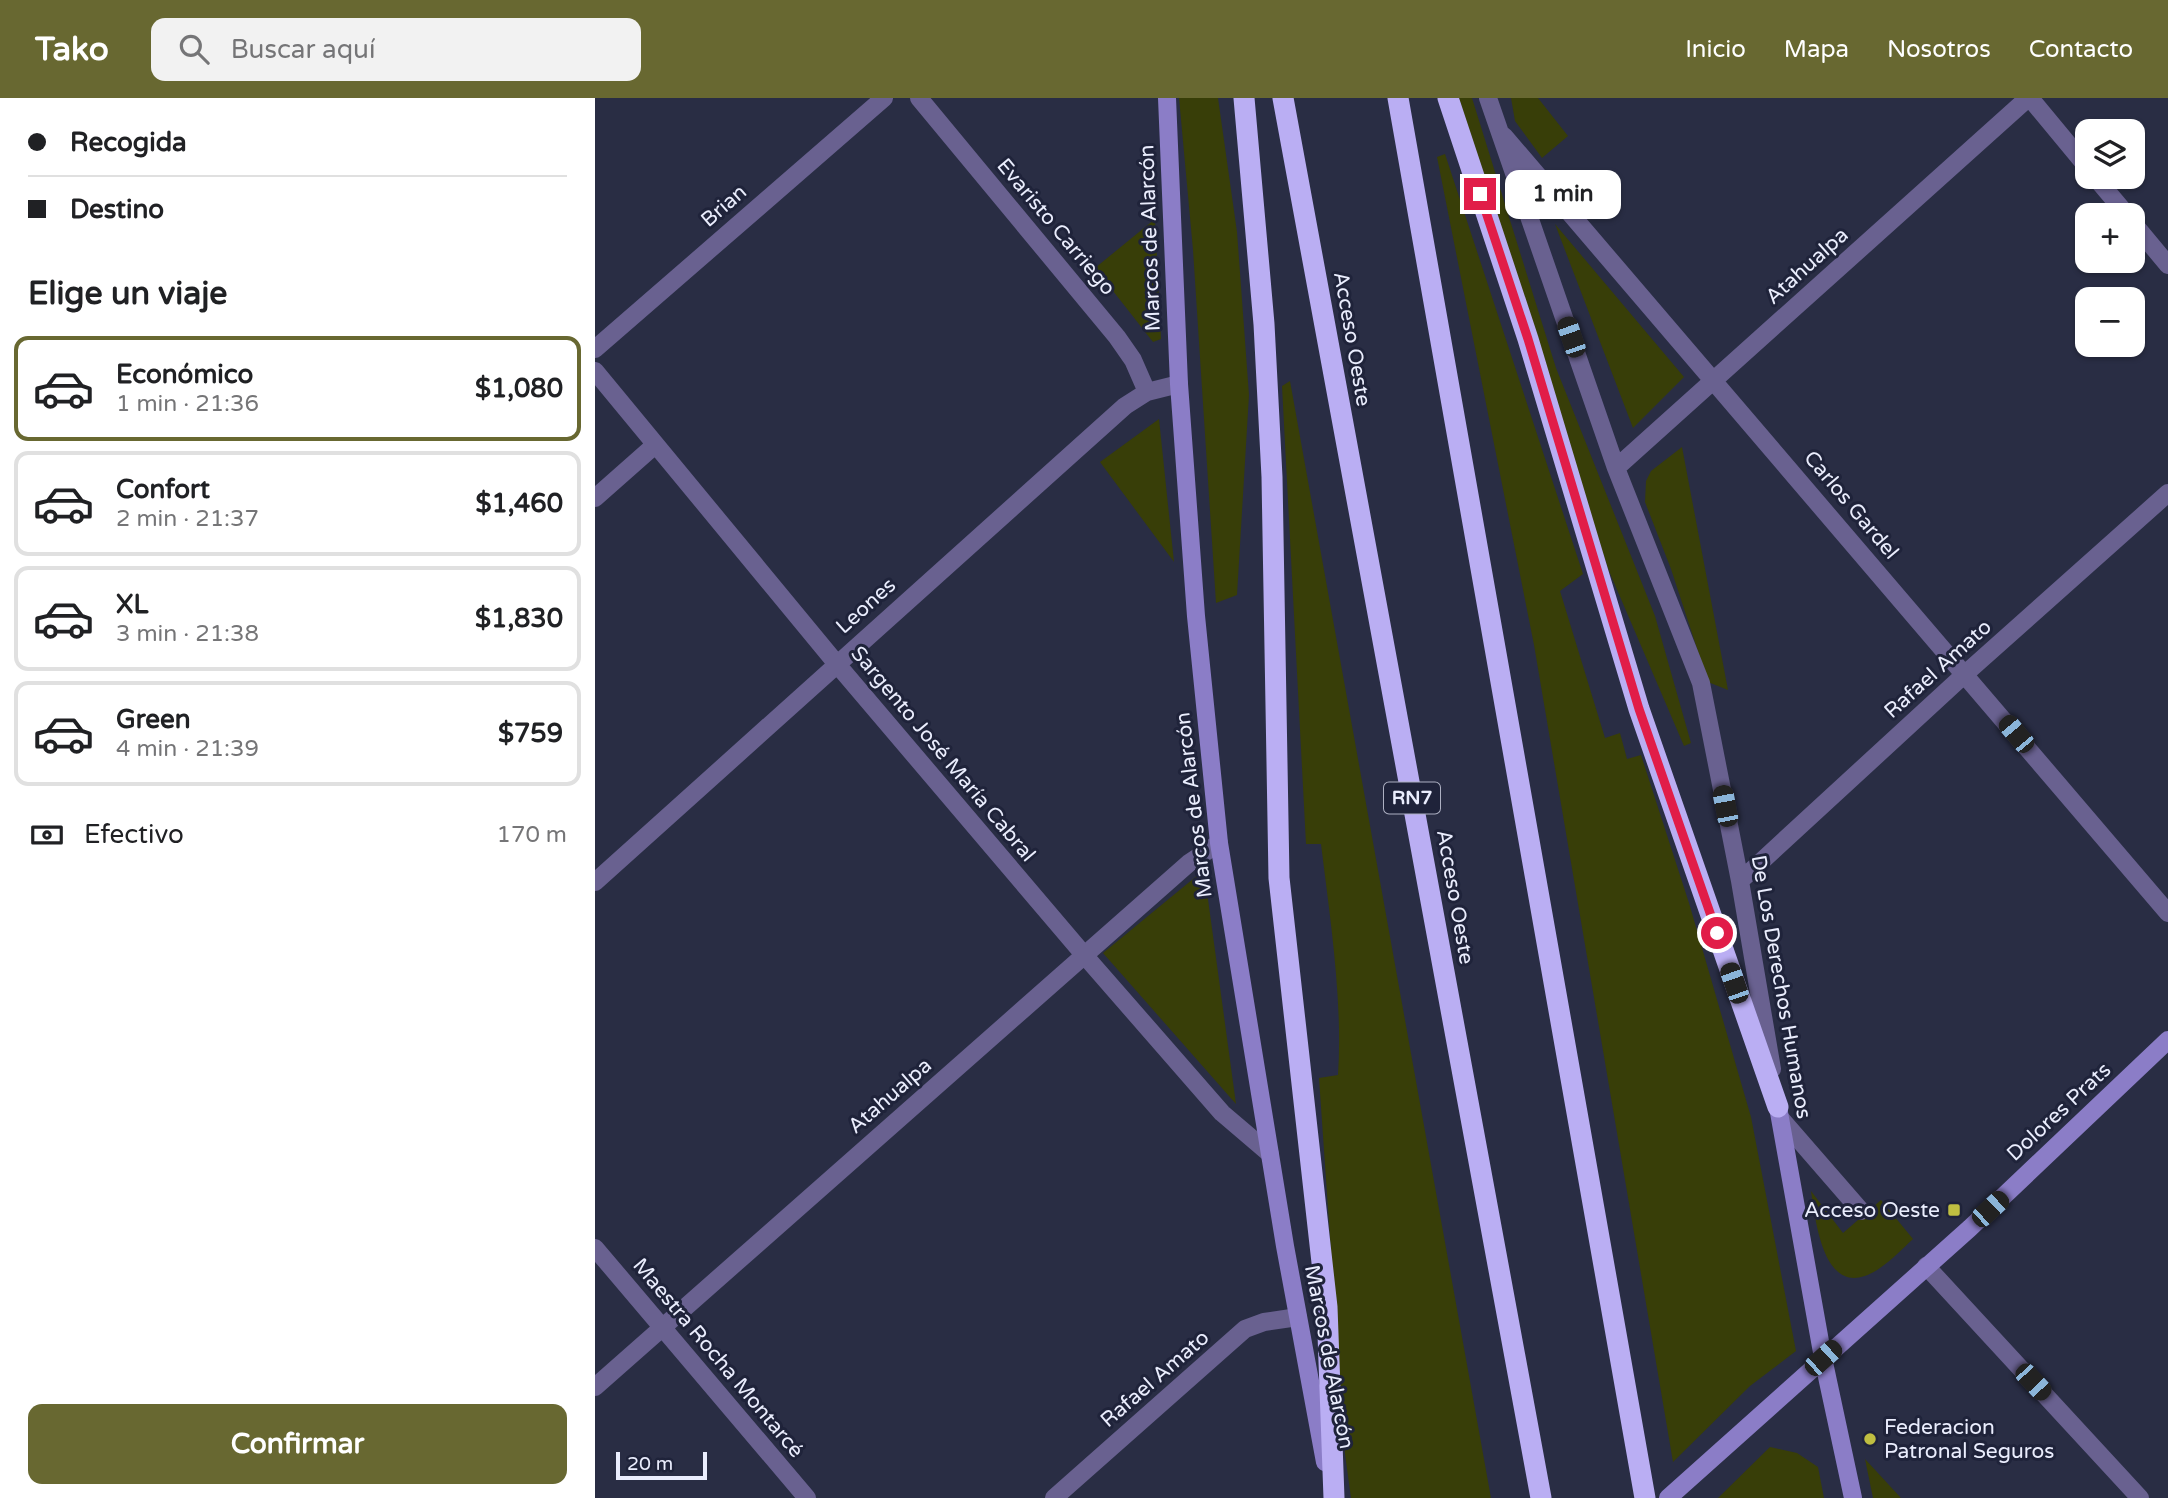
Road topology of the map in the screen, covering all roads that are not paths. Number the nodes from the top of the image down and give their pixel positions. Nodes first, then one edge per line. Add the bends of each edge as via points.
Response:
1 (884, 98) edge
2 (919, 98) edge
3 (1167, 98) edge
4 (1244, 98) edge
5 (1283, 98) edge
6 (1398, 98) edge
7 (1448, 98) edge
8 (1487, 98) edge
9 (2029, 98) edge
10 (1498, 129) junction
11 (2075, 153) edge
12 (2105, 189) edge
13 (2117, 203) edge
14 (2145, 237) edge
15 (2168, 265) edge
16 (595, 349) edge
17 (595, 371) edge
18 (1714, 379) junction
19 (1179, 384) junction
20 (1147, 392) junction
21 (655, 445) junction
22 (1616, 468) junction
23 (2168, 493) edge
24 (595, 498) edge
25 (836, 663) junction
26 (1965, 674) junction
27 (1219, 842) junction
28 (1740, 881) junction
29 (595, 882) edge
30 (2168, 913) edge
31 (1085, 956) junction
32 (2168, 1040) edge
33 (1779, 1113) junction
34 (1270, 1154) junction
35 (1860, 1212) dead end
36 (595, 1248) edge
37 (1926, 1266) junction
38 (1298, 1317) junction
39 (662, 1326) junction
40 (1823, 1358) junction
41 (595, 1387) edge
42 (807, 1498) edge
43 (1054, 1498) edge
44 (1333, 1498) edge
45 (1541, 1498) edge
46 (1645, 1498) edge
47 (1668, 1498) edge
48 (1853, 1498) edge
49 (2140, 1498) edge

1 - 16 street, Brian
2 - 20 street, Evaristo Carriego via 1117,337
3 - 19 street, Marcos de Alarcón
4 - 44 highway via 1270,450 1279,878 1327,1307
5 - 45 highway, Acceso Oeste / RN7
6 - 46 highway
7 - 33 highway via 1528,339 1639,709
8 - 10 street, De Los Derechos Humanos
9 - 11 street
9 - 18 street, Atahualpa
10 - 18 street, Carlos Gardel
10 - 22 street, De Los Derechos Humanos
12 - 13 street
14 - 15 street
17 - 21 street, Sargento José María Cabral
18 - 22 street, Atahualpa
18 - 26 street, Carlos Gardel
19 - 20 street, Leones
19 - 27 street, Marcos de Alarcón
20 - 25 street, Leones via 1125,406
21 - 24 street
21 - 25 street, Sargento José María Cabral
22 - 28 street, De Los Derechos Humanos via 1701,683
23 - 26 street, Rafael Amato
25 - 29 street, Leones
25 - 31 street, Sargento José María Cabral
26 - 28 street, Rafael Amato
26 - 30 street, Carlos Gardel
27 - 31 street, Atahualpa
27 - 34 street, Marcos de Alarcón
28 - 33 street, De Los Derechos Humanos
31 - 34 street, Sargento José María Cabral via 1222,1113
31 - 39 street, Atahualpa
32 - 37 street, Dolores Prats
33 - 35 street
33 - 40 street, De Los Derechos Humanos
34 - 38 street, Marcos de Alarcón
36 - 39 street, Maestra Rocha Montarcé
37 - 40 street, Dolores Prats
37 - 49 street
38 - 43 street, Rafael Amato via 1245,1329
38 - 44 street, Marcos de Alarcón
39 - 41 street, Atahualpa
39 - 42 street, Maestra Rocha Montarcé
40 - 47 street, Dolores Prats
40 - 48 street, De Los Derechos Humanos

